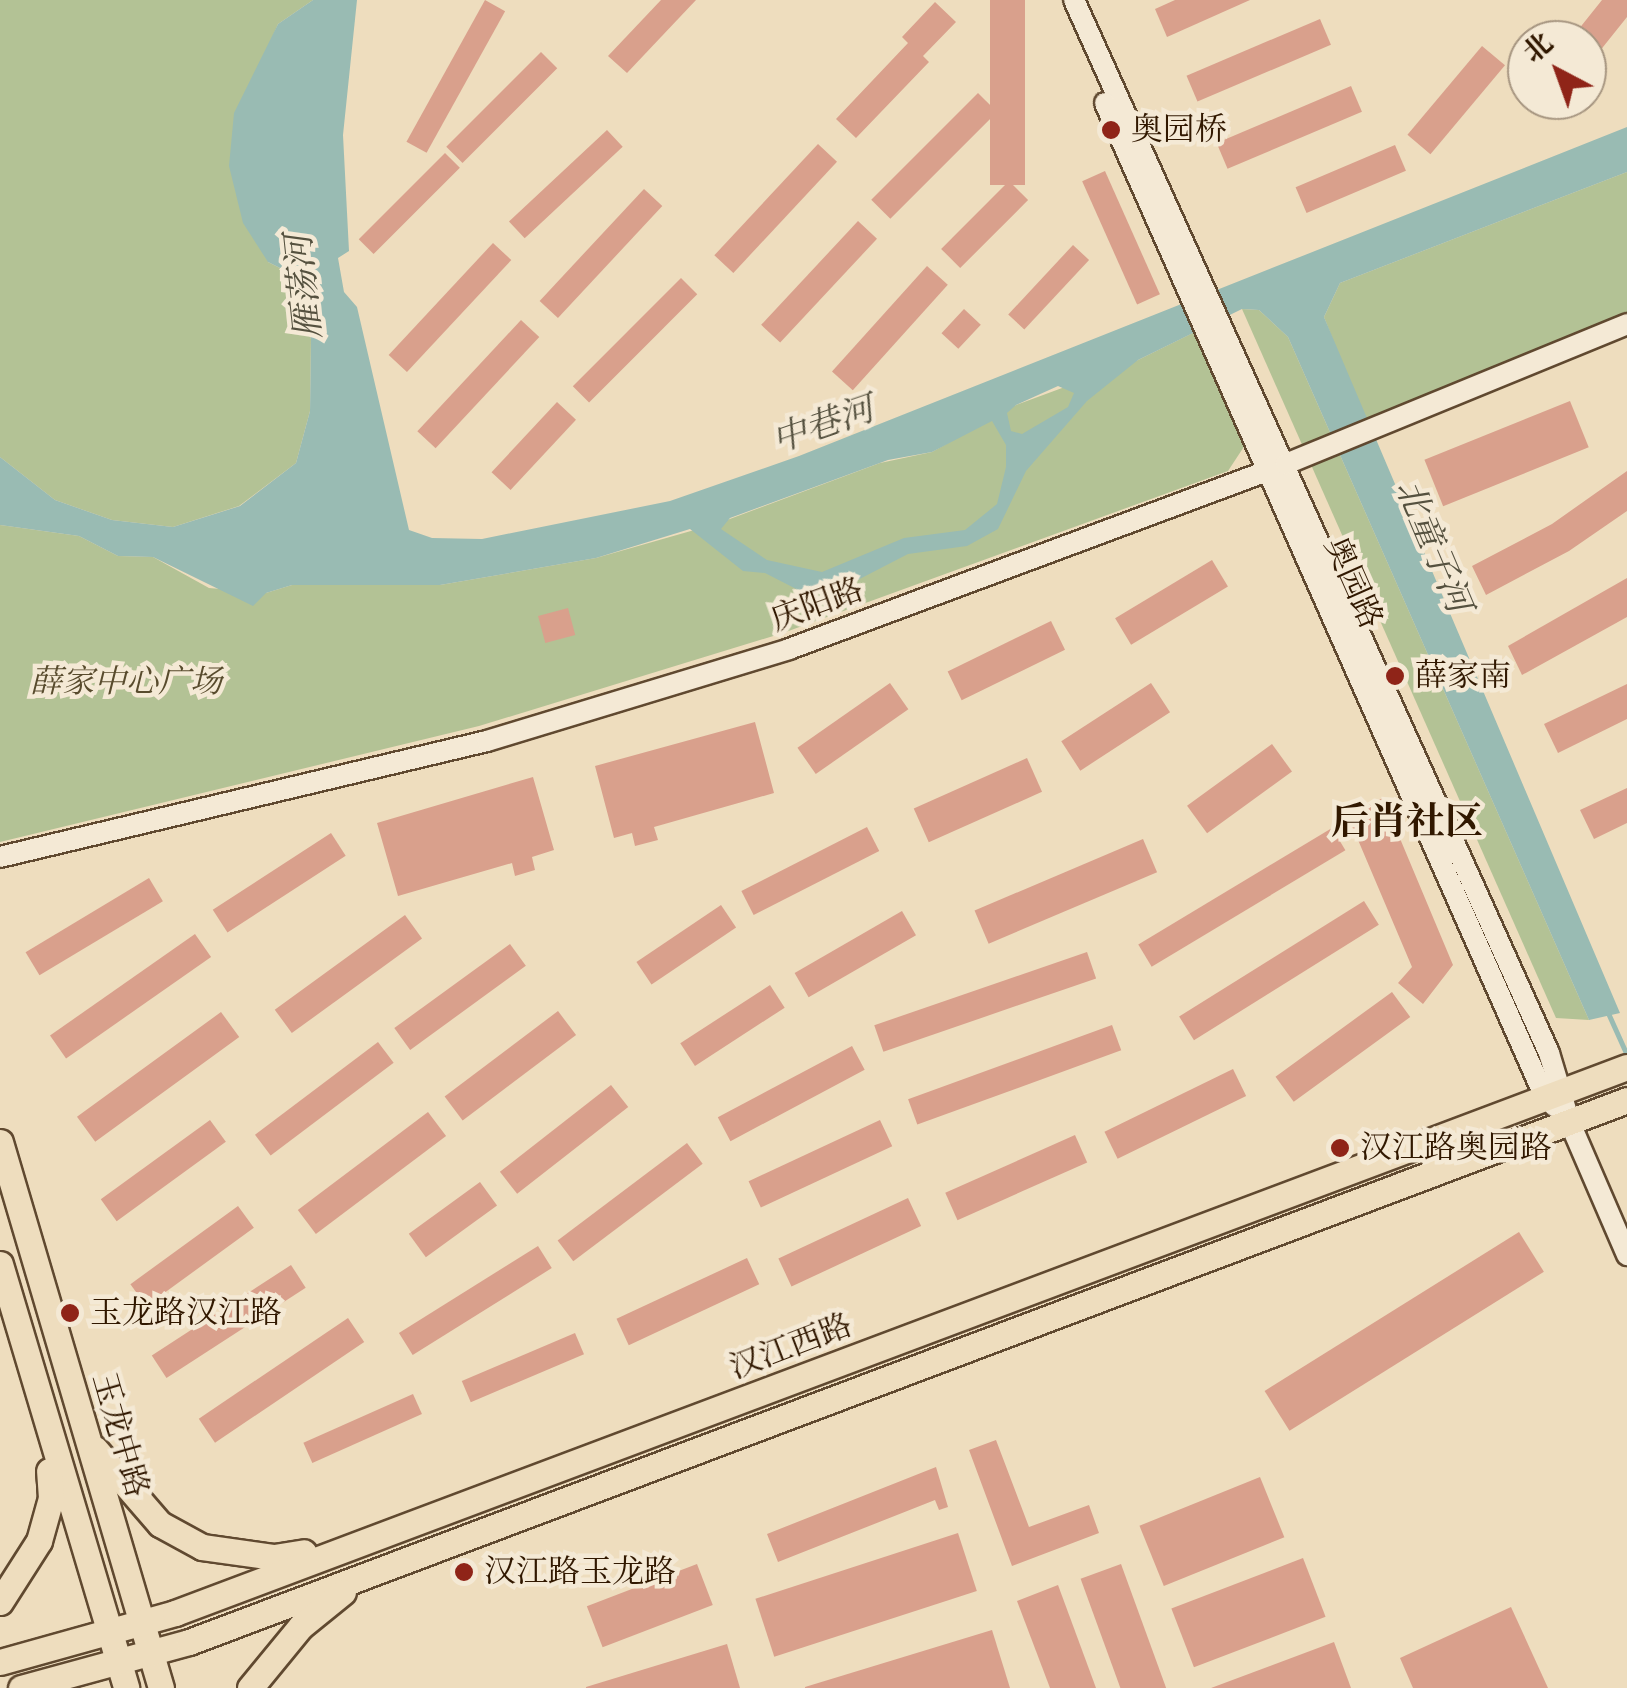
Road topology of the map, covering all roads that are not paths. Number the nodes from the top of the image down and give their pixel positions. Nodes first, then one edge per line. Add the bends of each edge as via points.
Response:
1 (1060, 0) edge
2 (1074, 0) edge
3 (1192, 280) junction
4 (1627, 324) edge
5 (1278, 467) junction
6 (0, 857) edge
7 (1627, 1067) edge
8 (1554, 1092) junction
9 (1619, 1103) edge
10 (1570, 1123) junction
11 (0, 1142) edge
12 (1627, 1255) edge
13 (0, 1264) edge
14 (46, 1432) junction
15 (86, 1437) junction
16 (362, 1542) junction
17 (362, 1576) junction
18 (0, 1602) edge
19 (142, 1623) junction
20 (108, 1634) junction
21 (152, 1655) junction
22 (0, 1662) edge
23 (122, 1676) edge
24 (21, 1688) edge
25 (161, 1688) edge
26 (250, 1688) edge

1 - 3 street
2 - 3 street
3 - 5 street, 奥园路
4 - 5 street, 庆阳路
5 - 6 street, 庆阳路 via 789,649 487,740
5 - 8 street, 奥园路
7 - 8 main road, 汉江西路
8 - 10 street, 奥园路
8 - 16 main road, 汉江西路
9 - 10 main road, 汉江西路
10 - 12 street, 奥园路
10 - 17 main road, 汉江西路
11 - 15 main road, 玉龙中路
13 - 14 main road
14 - 18 main road via 51,1498 39,1542
14 - 20 main road
15 - 16 main road via 160,1524 202,1547 274,1557
15 - 19 main road, 玉龙中路
16 - 19 main road, 汉江西路
17 - 21 main road, 汉江西路
17 - 26 main road via 300,1626
19 - 20 main road, 汉江西路
19 - 21 main road, 玉龙中路
20 - 22 main road, 汉江西路
20 - 23 main road
21 - 23 main road, 汉江西路
21 - 25 main road, 玉龙中路
23 - 24 main road, 汉江西路

